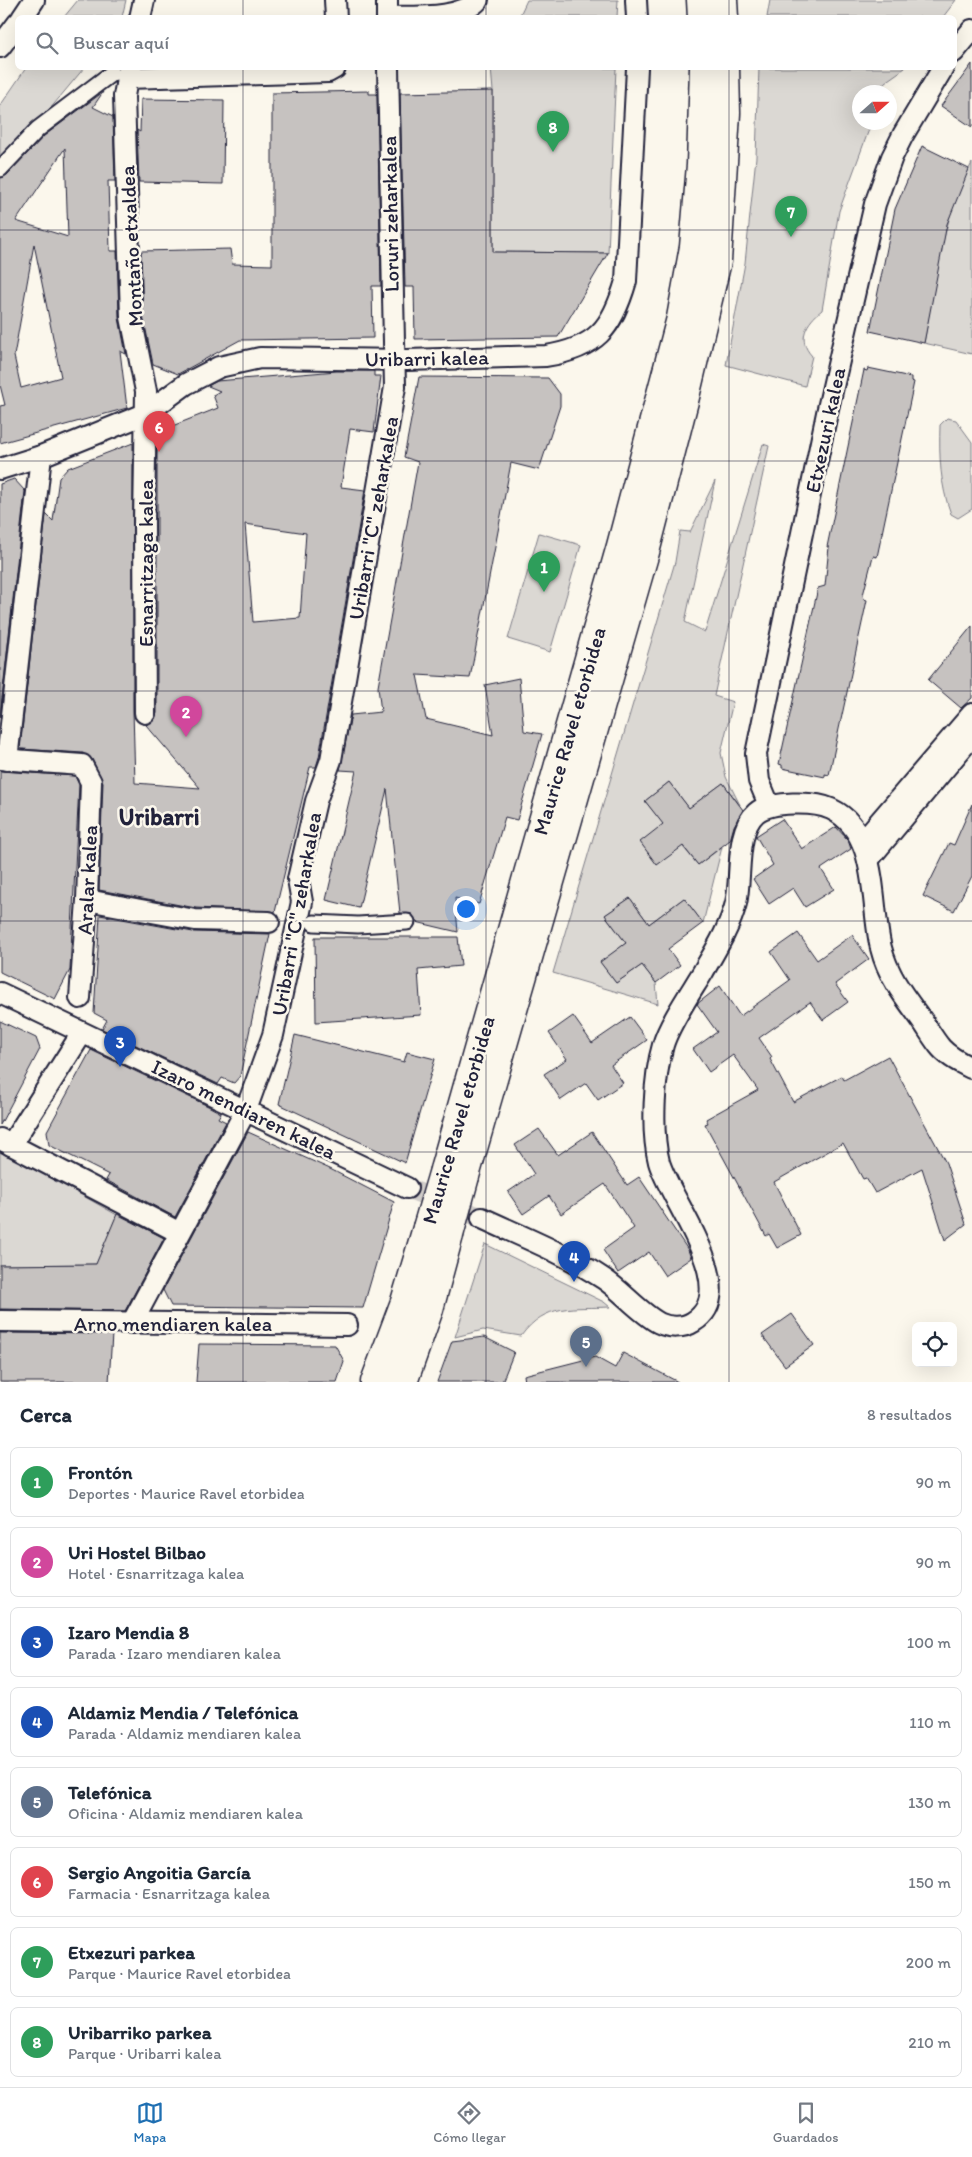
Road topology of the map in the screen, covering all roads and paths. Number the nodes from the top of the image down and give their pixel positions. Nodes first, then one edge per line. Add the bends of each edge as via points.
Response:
1 (34, 0) edge
2 (144, 0) edge
3 (335, 0) edge
4 (387, 0) edge
5 (478, 0) edge
6 (636, 0) edge
7 (701, 0) edge
8 (724, 0) edge
9 (24, 15) edge
10 (141, 15) edge
11 (336, 15) edge
12 (387, 15) edge
13 (434, 15) edge
14 (637, 15) edge
15 (702, 15) edge
16 (724, 15) edge
17 (15, 27) edge
18 (972, 30) edge
19 (0, 47) edge
20 (957, 48) edge
21 (332, 70) edge
22 (388, 70) edge
23 (637, 70) edge
24 (704, 70) edge
25 (725, 70) edge
26 (942, 70) edge
27 (122, 73) edge
28 (0, 169) edge
29 (393, 360) junction
30 (145, 414) junction
31 (42, 456) junction
32 (0, 469) edge
33 (145, 713) dead end
34 (972, 714) edge
35 (972, 736) edge
36 (4, 759) edge
37 (769, 805) junction
38 (865, 851) junction
39 (88, 900) junction
40 (269, 922) dead end
41 (407, 922) dead end
42 (314, 923) dead end
43 (0, 993) edge
44 (80, 998) dead end
45 (82, 1033) junction
46 (972, 1067) edge
47 (246, 1110) junction
48 (6, 1142) edge
49 (454, 1174) junction
50 (407, 1188) tunnel mouth
51 (482, 1218) tunnel mouth
52 (438, 1231) junction
53 (178, 1232) junction
54 (0, 1321) edge
55 (132, 1323) junction
56 (347, 1325) dead end
57 (375, 1382) edge
58 (403, 1382) edge

1 - 9 street
2 - 10 street
3 - 11 street
4 - 12 street
5 - 13 street via 460,12
6 - 14 street
7 - 15 main road
8 - 16 main road
17 - 19 street
18 - 20 street
21 - 27 street
22 - 29 street, Loruri zeharkalea
23 - 29 street, Uribarri kalea via 626,282 618,309 605,328 592,340 566,352 546,356
24 - 49 main road, Maurice Ravel etorbidea via 702,165 694,247 677,335
25 - 49 main road, Maurice Ravel etorbidea via 726,113 717,261 686,392 645,552
26 - 37 street, Etxezuri kalea via 902,135 875,204 827,413 756,754 759,781
27 - 28 street via 38,129
27 - 30 street, Montaño etxaldea via 131,317 146,391
29 - 30 street, Uribarri kalea via 260,358 219,367 186,384
29 - 47 street, Uribarri "C" zeharkalea via 395,387 385,455 331,760 316,801 298,879 302,902 273,1035
30 - 31 street, Uribarri kalea
30 - 33 street, Esnarritzaga kalea
31 - 32 street, Uribarri kalea
31 - 36 street
34 - 38 street
35 - 38 street
36 - 39 street, Aralar kalea via 82,765 92,782
37 - 38 street via 797,804 833,810 848,822
37 - 51 street via 756,813 747,825 736,904 718,946 663,1044 653,1117 659,1164 708,1268 712,1290 706,1310 692,1323 677,1327 660,1324 606,1280
38 - 46 street via 880,947 895,985 942,1050
39 - 40 street via 195,920
39 - 44 street, Aralar kalea
41 - 42 street
43 - 45 street, Izaro mendiaren kalea
45 - 47 street, Izaro mendiaren kalea
45 - 48 street
47 - 50 street, Izaro mendiaren kalea
47 - 53 street, Uribarri "C" zeharkalea
48 - 53 street
49 - 52 main road, Maurice Ravel etorbidea, bridge
52 - 57 main road, Maurice Ravel etorbidea via 405,1302
52 - 58 main road, Maurice Ravel etorbidea via 429,1309
53 - 55 street, Uribarri "C" zeharkalea
54 - 55 street, Arno mendiaren kalea
55 - 56 street, Arno mendiaren kalea

